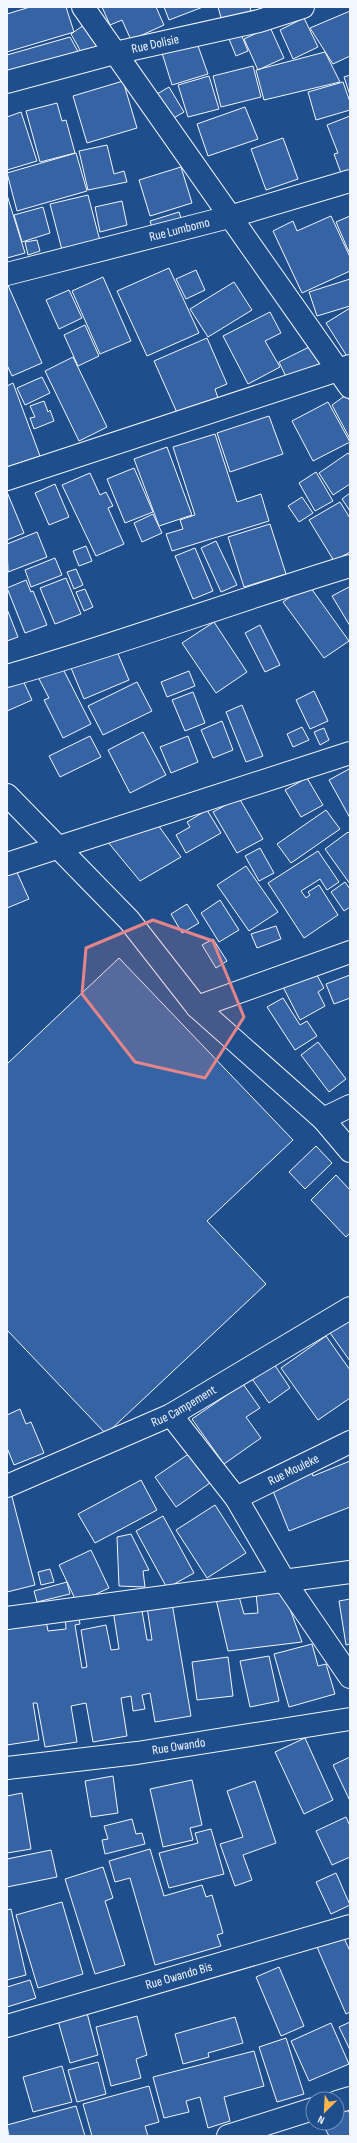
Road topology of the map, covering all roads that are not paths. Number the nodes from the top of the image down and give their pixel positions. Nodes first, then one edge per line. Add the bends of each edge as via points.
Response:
1 (83, 7) edge
2 (303, 7) edge
3 (115, 53) junction
4 (7, 82) edge
5 (350, 181) edge
6 (229, 217) junction
7 (7, 274) edge
8 (343, 368) edge
9 (350, 387) edge
10 (7, 479) edge
11 (350, 566) edge
12 (7, 676) edge
13 (350, 754) edge
14 (7, 795) edge
15 (59, 849) junction
16 (7, 864) edge
17 (350, 952) edge
18 (197, 1007) junction
19 (350, 1106) edge
20 (323, 1119) junction
21 (350, 1151) edge
22 (350, 1308) edge
23 (171, 1415) junction
24 (350, 1442) edge
25 (7, 1486) edge
26 (236, 1498) junction
27 (350, 1572) edge
28 (285, 1582) junction
29 (7, 1618) edge
30 (350, 1677) edge
31 (350, 1719) edge
32 (7, 1768) edge
33 (350, 1926) edge
34 (7, 2026) edge
35 (305, 2112) edge
36 (228, 2136) edge

1 - 3 street
2 - 3 street, Rue Dolisie via 259,21
3 - 4 street, Rue Dolisie
3 - 6 street
5 - 6 street, Rue Lumbomo
6 - 7 street, Rue Lumbomo
6 - 8 street
8 - 9 street
8 - 10 street
11 - 12 street via 248,597 91,652
13 - 15 street
14 - 15 street
15 - 16 street
15 - 18 street via 129,920
17 - 18 street
18 - 20 street
19 - 20 street
20 - 21 street
22 - 23 street, Rue Campement
23 - 25 street, Rue Campement
23 - 26 street
24 - 26 street, Rue Mouleke
26 - 28 street
27 - 28 street
28 - 29 street
28 - 30 street
31 - 32 street, Rue Owando via 137,1753
33 - 34 street, Rue Owando Bis
35 - 36 street

